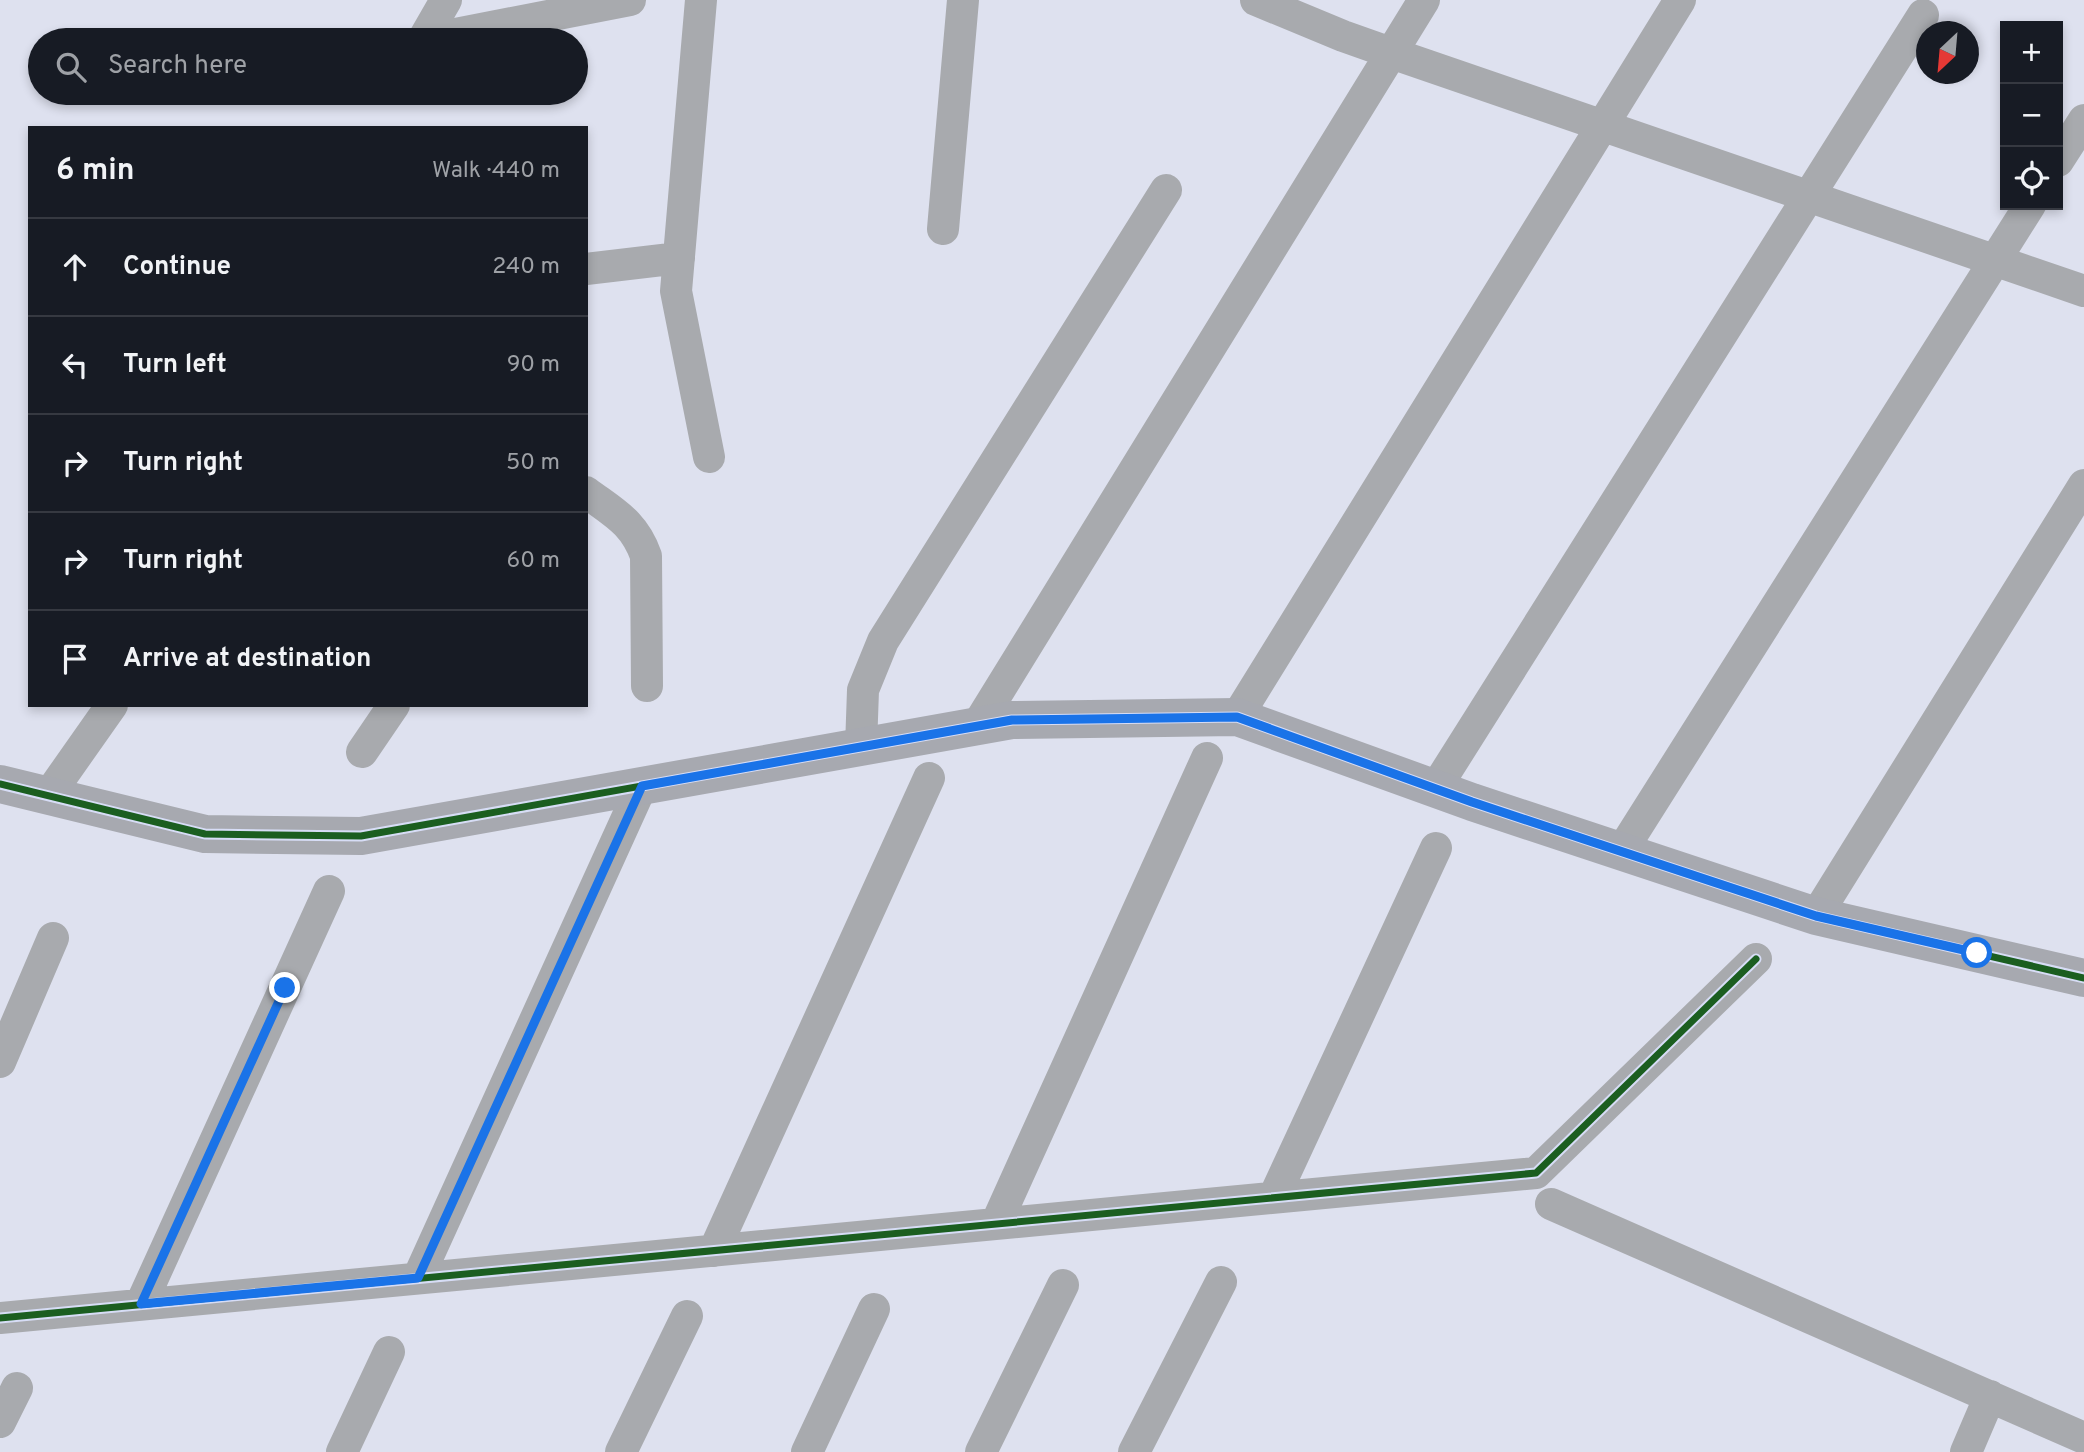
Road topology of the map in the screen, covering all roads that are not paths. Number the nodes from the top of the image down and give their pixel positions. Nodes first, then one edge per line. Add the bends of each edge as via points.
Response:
1 (446, 0) edge
2 (630, 0) edge
3 (701, 0) edge
4 (963, 0) edge
5 (1256, 0) edge
6 (1424, 0) edge
7 (1680, 0) edge
8 (1923, 15) dead end
9 (431, 28) edge
10 (486, 28) edge
11 (1391, 53) junction
12 (2084, 120) edge
13 (1602, 126) junction
14 (2063, 153) edge
15 (1166, 190) dead end
16 (1808, 197) junction
17 (2027, 210) edge
18 (943, 229) dead end
19 (679, 258) junction
20 (1994, 261) junction
21 (588, 269) edge
22 (2084, 291) edge
23 (709, 457) dead end
24 (2084, 485) edge
25 (588, 494) edge
26 (647, 686) dead end
27 (111, 707) edge
28 (393, 707) edge
29 (1237, 717) junction
30 (977, 726) junction
31 (861, 747) junction
32 (362, 752) dead end
33 (1207, 758) dead end
34 (929, 778) dead end
35 (0, 784) edge
36 (642, 786) junction
37 (1435, 789) junction
38 (48, 796) junction
39 (1436, 848) dead end
40 (1621, 852) junction
41 (329, 891) dead end
42 (1816, 916) junction
43 (53, 938) dead end
44 (1756, 959) dead end
45 (2084, 978) edge
46 (0, 1062) edge
47 (1274, 1198) junction
48 (1551, 1204) dead end
49 (996, 1224) junction
50 (714, 1251) junction
51 (418, 1278) junction
52 (1221, 1282) dead end
53 (1063, 1285) dead end
54 (141, 1304) junction
55 (873, 1308) dead end
56 (687, 1316) dead end
57 (0, 1318) edge
58 (389, 1352) dead end
59 (16, 1388) dead end
60 (1990, 1396) junction
61 (0, 1422) edge
62 (2084, 1438) edge
63 (342, 1452) edge
64 (621, 1452) edge
65 (807, 1452) edge
66 (981, 1452) edge
67 (1134, 1452) edge
68 (1966, 1452) edge

1 - 9 street
2 - 10 street
3 - 19 street
4 - 18 street
5 - 11 street
6 - 11 street
7 - 13 street
8 - 16 street
11 - 13 street
11 - 30 street
12 - 14 street
13 - 16 street
13 - 29 street
15 - 31 street via 883,641 863,690
16 - 20 street
16 - 37 street
17 - 20 street
19 - 21 street
19 - 23 street via 676,291
20 - 22 street
20 - 40 street
24 - 42 street
25 - 26 street via 627,523 640,538 646,556
27 - 38 street
28 - 32 street
29 - 30 street via 1012,720
29 - 37 street
30 - 31 street
31 - 36 street
33 - 49 street
34 - 50 street
35 - 38 street
36 - 38 street via 361,835 205,834
36 - 51 street
37 - 40 street
39 - 47 street
40 - 42 street
41 - 54 street
42 - 45 street
43 - 46 street
44 - 47 street via 1536,1173
47 - 49 street
48 - 60 street
49 - 50 street
50 - 51 street
51 - 54 street
52 - 67 street
53 - 66 street
54 - 57 street
55 - 65 street
56 - 64 street
58 - 63 street
59 - 61 street
60 - 62 street
60 - 68 street

